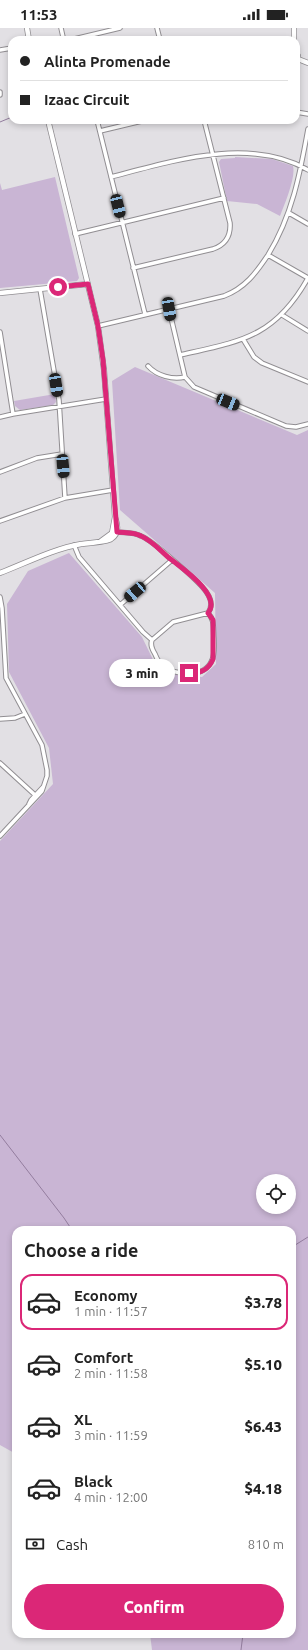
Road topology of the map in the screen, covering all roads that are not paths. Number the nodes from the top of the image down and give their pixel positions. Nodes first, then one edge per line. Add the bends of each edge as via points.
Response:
1 (120, 28) edge
2 (111, 29) edge
3 (85, 36) edge
4 (0, 92) edge
5 (0, 95) edge
6 (49, 124) edge
7 (98, 124) edge
8 (131, 124) edge
9 (205, 124) edge
10 (308, 129) edge
11 (100, 132) junction
12 (213, 156) junction
13 (302, 166) junction
14 (308, 170) edge
15 (111, 177) junction
16 (224, 198) junction
17 (289, 213) junction
18 (122, 222) junction
19 (308, 224) edge
20 (75, 234) junction
21 (268, 255) junction
22 (133, 268) junction
23 (308, 278) edge
24 (88, 284) junction
25 (40, 289) junction
26 (0, 292) edge
27 (169, 309) junction
28 (145, 314) junction
29 (282, 316) junction
30 (98, 326) junction
31 (308, 331) edge
32 (0, 332) edge
33 (243, 339) junction
34 (180, 354) junction
35 (148, 366) dead end
36 (186, 377) junction
37 (308, 382) edge
38 (106, 399) junction
39 (59, 406) junction
40 (14, 414) junction
41 (0, 418) edge
42 (308, 424) edge
43 (62, 454) junction
44 (0, 472) edge
45 (113, 490) junction
46 (65, 498) junction
47 (115, 518) junction
48 (0, 521) edge
49 (117, 532) junction
50 (101, 541) junction
51 (74, 545) junction
52 (172, 560) junction
53 (0, 573) edge
54 (0, 598) edge
55 (120, 605) junction
56 (208, 613) junction
57 (2, 626) edge
58 (152, 640) junction
59 (5, 672) junction
60 (0, 673) edge
61 (25, 714) junction
62 (0, 719) edge
63 (0, 763) edge
64 (44, 787) junction
65 (35, 795) junction
66 (29, 804) junction
67 (0, 826) edge
68 (5, 830) junction
69 (0, 836) edge

1 - 2 street
2 - 3 street
4 - 5 street
6 - 20 street
7 - 11 street
8 - 11 street
9 - 12 street
10 - 13 street
11 - 15 street
12 - 13 street via 260,155 282,158
12 - 15 street via 182,160
12 - 16 street
13 - 14 street
13 - 17 street
15 - 18 street
16 - 18 street
16 - 22 street via 230,228 228,238 221,245
17 - 19 street
17 - 21 street
18 - 20 street
18 - 22 street
20 - 24 street
21 - 23 street
21 - 27 street via 253,276 237,290 224,296
22 - 28 street
23 - 29 street
24 - 25 street
24 - 30 street
25 - 26 street
25 - 39 street
27 - 28 street
27 - 34 street
28 - 30 street
29 - 31 street
29 - 33 street
30 - 38 street
32 - 40 street
33 - 34 street
33 - 37 street via 254,357 262,363
34 - 36 street
35 - 36 street via 172,378
36 - 42 street via 190,384 199,390 286,426
38 - 39 street
38 - 45 street
39 - 40 street
39 - 43 street
40 - 41 street
43 - 44 street via 37,458
43 - 46 street
45 - 46 street
45 - 47 street
46 - 48 street
47 - 49 street
47 - 50 street via 112,533
49 - 50 street via 111,540
49 - 52 street via 141,536
50 - 51 street
51 - 53 street
51 - 55 street via 79,557
52 - 55 street
52 - 56 street via 206,592 211,603
54 - 57 street
55 - 58 street
56 - 58 street via 173,622
56 - 58 street via 213,620 214,656 202,671 189,673 165,667 159,662 152,648
57 - 59 street
59 - 60 street
59 - 61 street via 8,684
61 - 62 street via 18,718
61 - 64 street via 44,751 47,776
63 - 65 street
64 - 65 street
64 - 66 street
65 - 66 street
66 - 68 street
67 - 68 street
68 - 69 street

